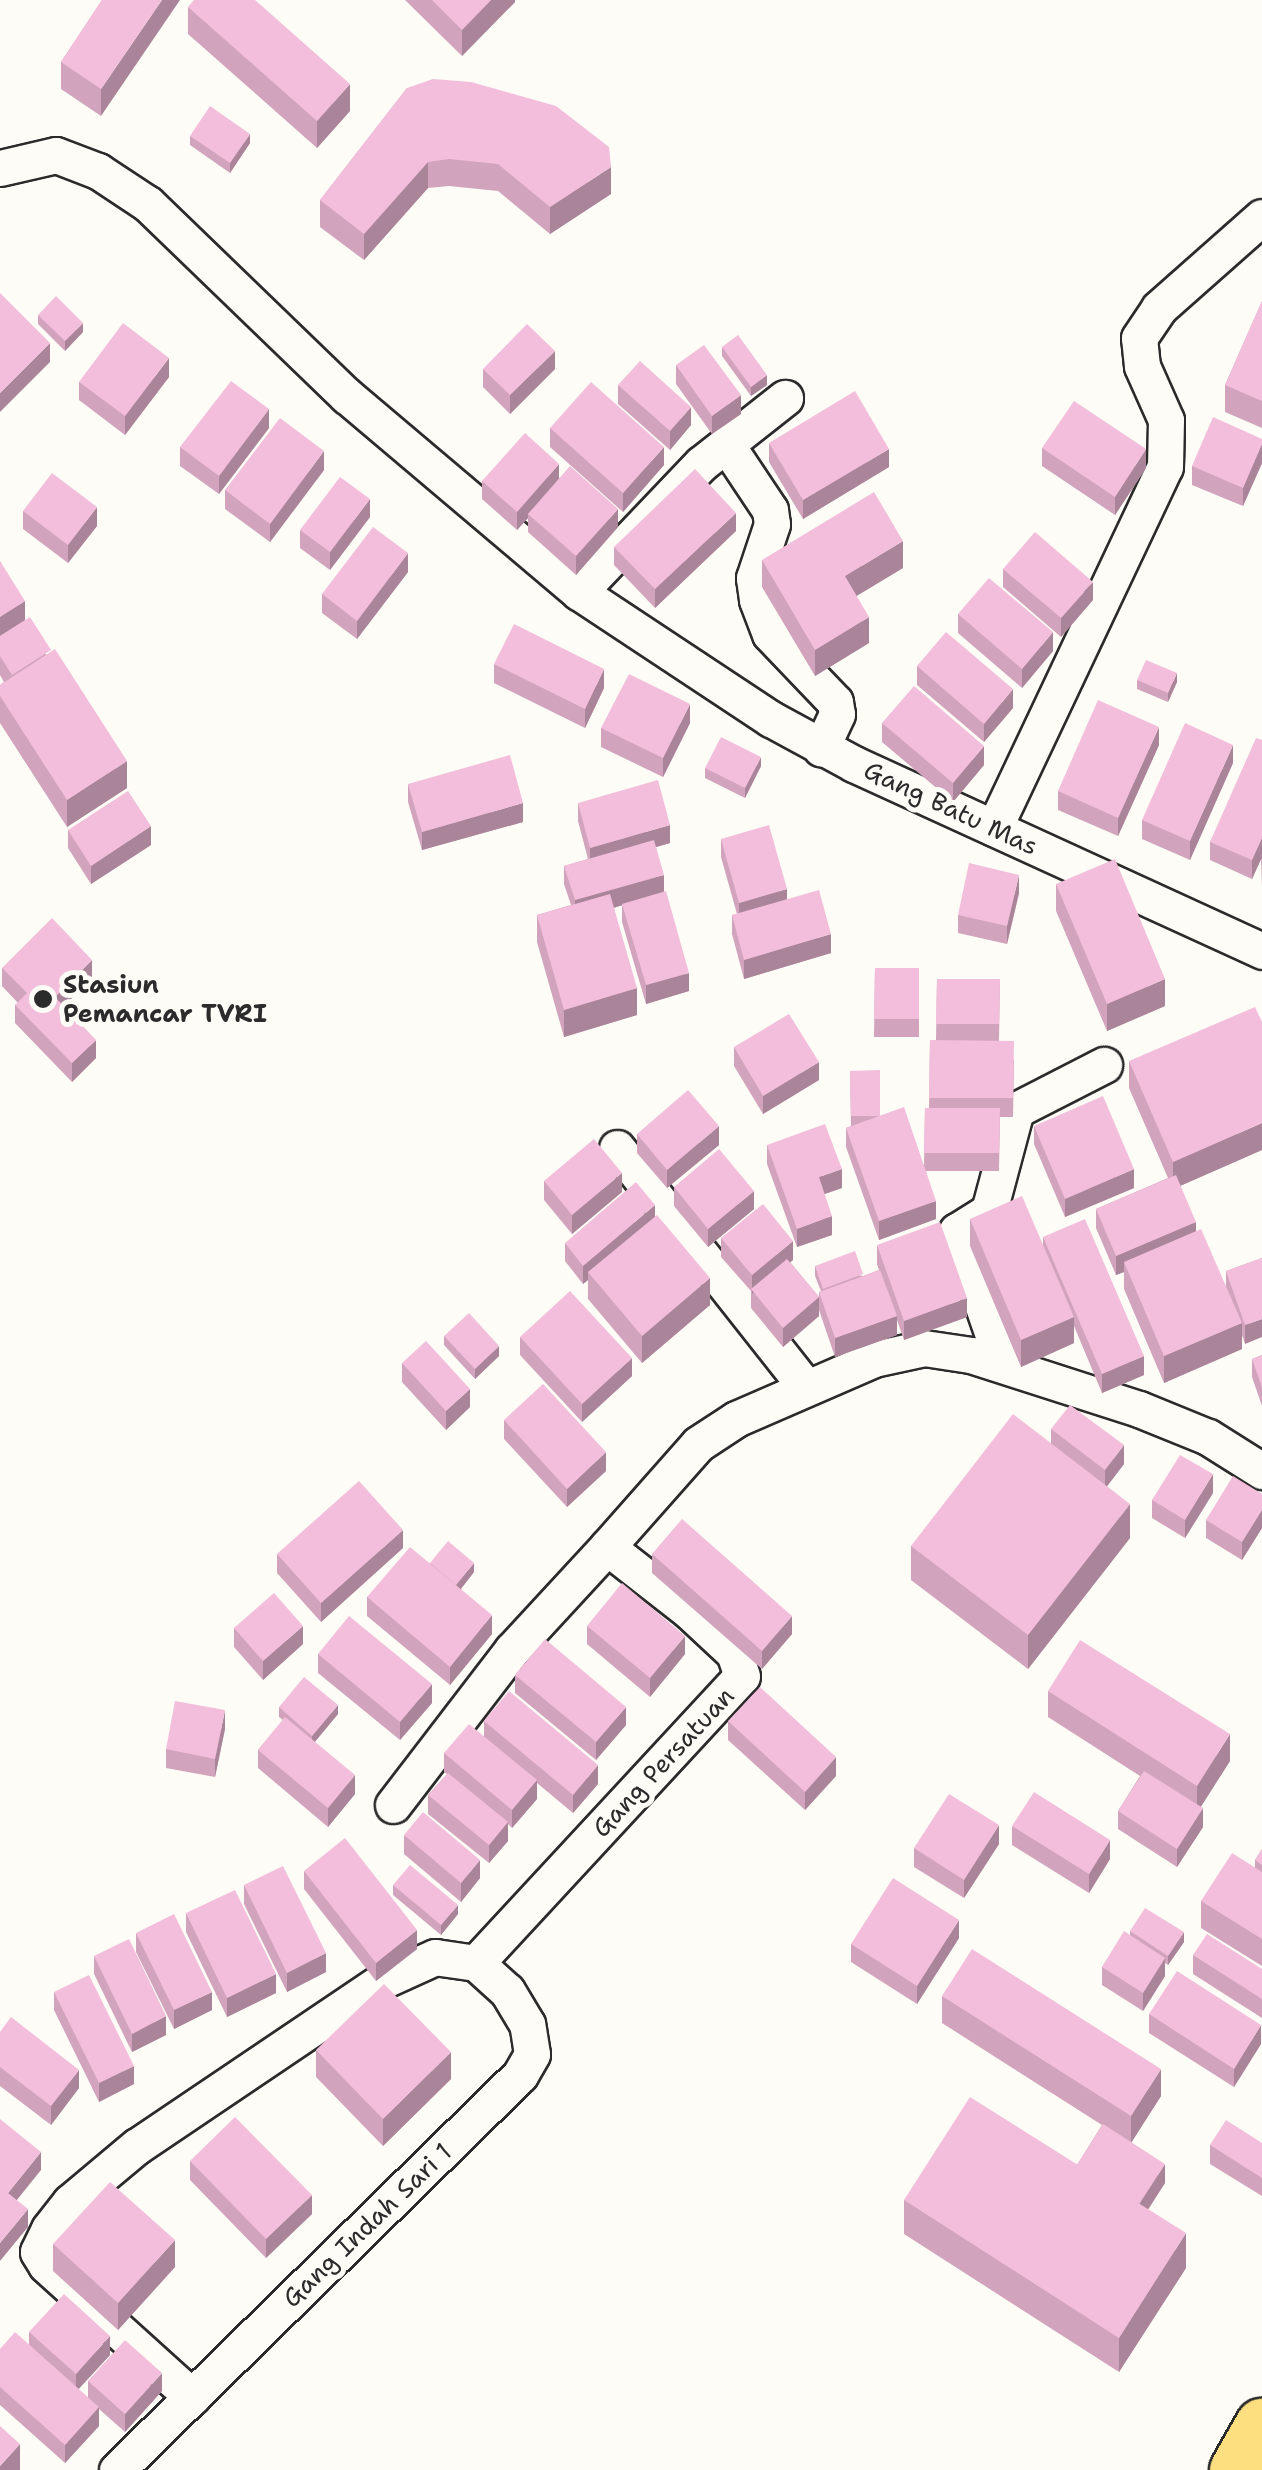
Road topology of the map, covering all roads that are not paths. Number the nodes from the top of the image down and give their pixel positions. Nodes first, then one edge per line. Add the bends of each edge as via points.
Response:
1 (0, 168) edge
2 (1262, 217) edge
3 (785, 398) dead end
4 (726, 444) junction
5 (579, 592) junction
6 (821, 748) junction
7 (994, 828) junction
8 (1262, 951) edge
9 (1104, 1065) dead end
10 (617, 1148) dead end
11 (1003, 1364) junction
12 (806, 1387) junction
13 (1262, 1471) edge
14 (607, 1547) junction
15 (393, 1805) dead end
16 (476, 1962) junction
17 (192, 2396) junction
18 (1262, 2426) edge
19 (118, 2470) edge
20 (1237, 2470) edge

1 - 5 street, Gang Batu Mas via 56,155 98,170 148,204 347,396
2 - 7 street via 1159,308 1139,338 1142,366 1166,420 1165,467
3 - 4 street
4 - 5 street
4 - 6 street via 770,510 772,524 754,578 770,634 834,702 837,714
5 - 6 street, Gang Batu Mas
6 - 7 street, Gang Batu Mas
7 - 8 street, Gang Batu Mas
9 - 11 street via 1016,1110 988,1211 956,1231
10 - 12 street
11 - 12 street via 924,1348 874,1359
11 - 13 street via 1208,1437
12 - 14 street via 698,1444
14 - 15 street via 512,1650
14 - 16 street, Gang Persatuan via 734,1653 742,1676
16 - 17 street, Gang Indah Sari 1 via 508,1991 528,2024 532,2054 520,2075
16 - 17 street via 435,1957 366,1991 137,2146 70,2202 50,2230 38,2252 46,2265
17 - 19 street, Gang Indah Sari 1
18 - 20 main road

